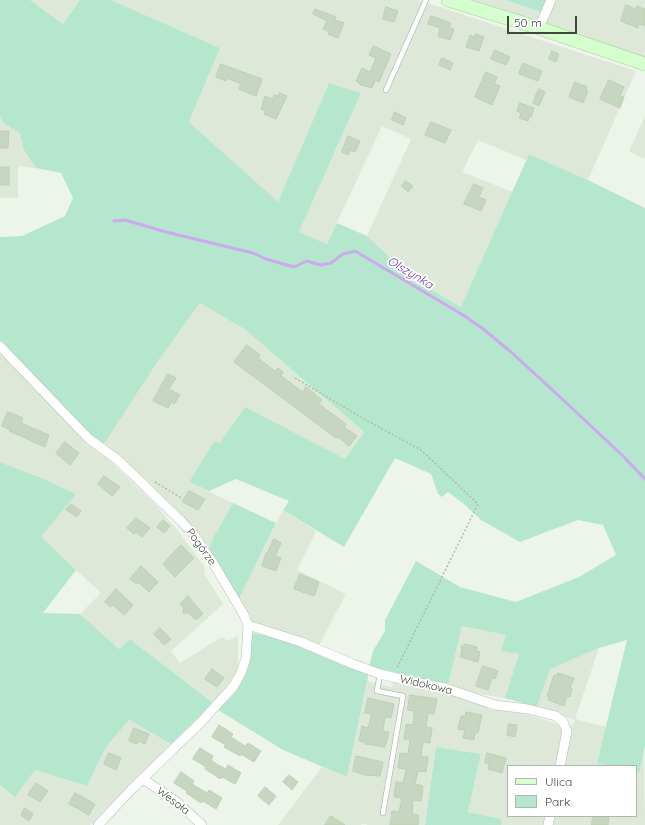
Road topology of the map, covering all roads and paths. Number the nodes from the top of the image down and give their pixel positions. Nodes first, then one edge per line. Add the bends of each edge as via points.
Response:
1 (426, 0) edge
2 (448, 0) edge
3 (551, 0) edge
4 (539, 28) junction
5 (645, 64) edge
6 (386, 90) dead end
7 (0, 346) edge
8 (295, 378) dead end
9 (153, 481) dead end
10 (183, 499) dead end
11 (248, 625) junction
12 (380, 674) junction
13 (393, 677) junction
14 (560, 765) edge
15 (143, 778) junction
16 (383, 812) dead end
17 (98, 825) edge
18 (202, 825) edge

1 - 6 lane
2 - 4 street
3 - 4 street
4 - 5 street
7 - 11 street, Pogórze via 89,439 118,460 182,521 216,567
8 - 13 path via 421,450 478,504
9 - 10 path
11 - 12 street, Widokowa via 301,642
11 - 15 street, Pogórze via 246,658 233,687
12 - 13 street, Widokowa
12 - 16 lane via 377,691 403,696
13 - 14 street, Widokowa via 445,688 495,705 556,716 563,722 567,731
15 - 17 street, Pogórze
15 - 18 street, Wesoła via 177,802

